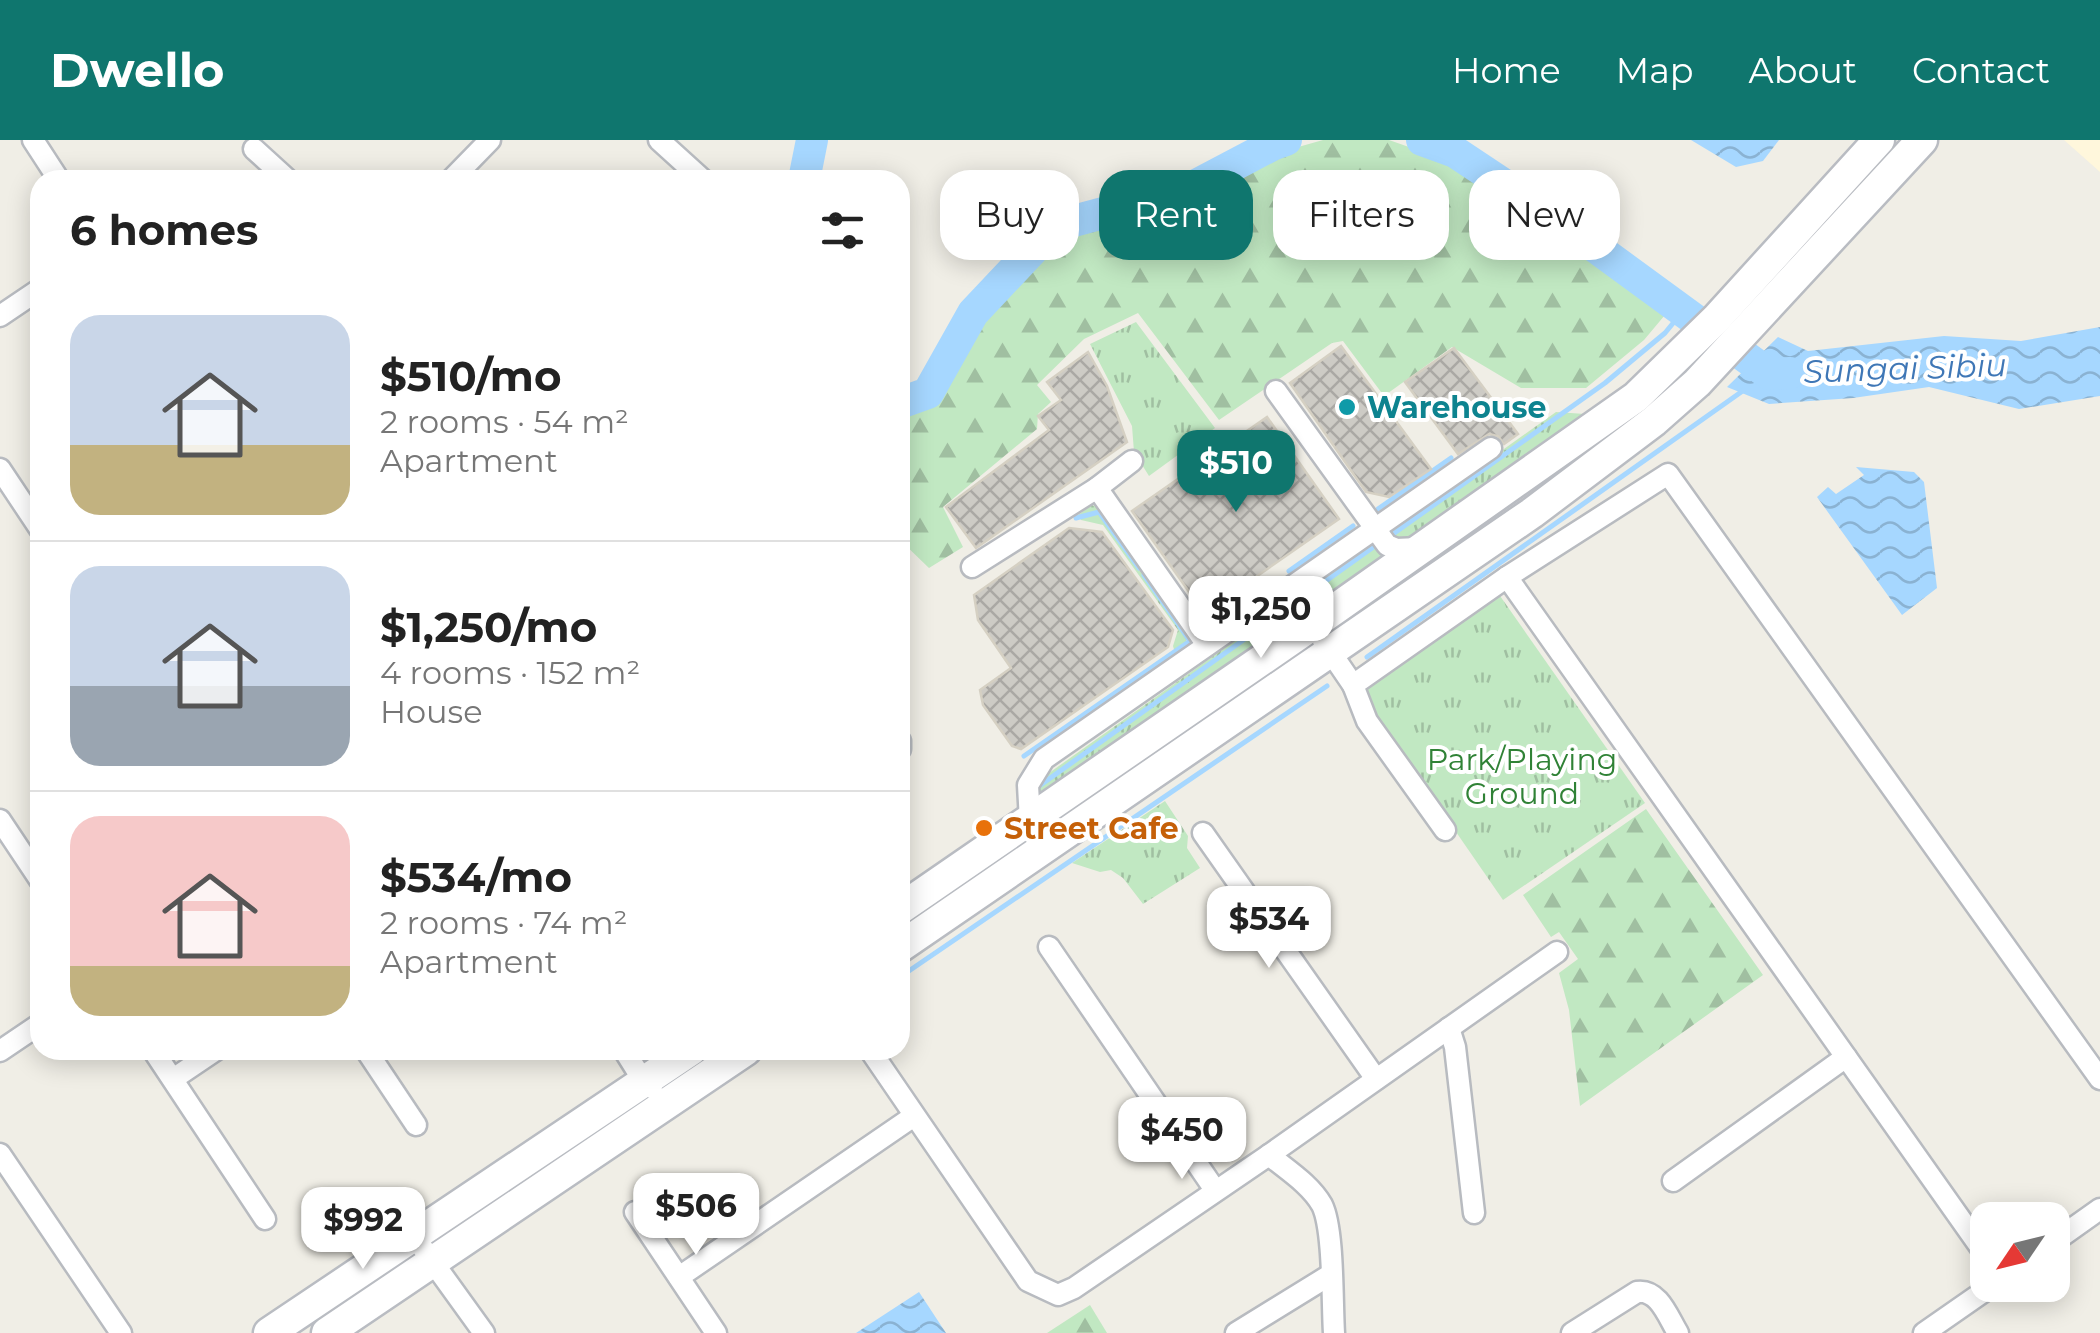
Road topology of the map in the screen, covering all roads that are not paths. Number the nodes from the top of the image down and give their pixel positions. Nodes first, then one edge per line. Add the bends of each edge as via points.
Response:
1 (34, 140) edge
2 (490, 140) edge
3 (659, 140) edge
4 (1878, 140) edge
5 (1922, 140) edge
6 (254, 149) dead end
7 (54, 170) edge
8 (277, 170) edge
9 (461, 170) edge
10 (692, 170) edge
11 (1807, 244) junction
12 (30, 296) edge
13 (0, 316) edge
14 (1276, 391) dead end
15 (1645, 409) junction
16 (1491, 448) dead end
17 (1132, 461) dead end
18 (0, 468) edge
19 (1097, 488) junction
20 (30, 513) edge
21 (1373, 530) junction
22 (1424, 548) junction
23 (972, 567) dead end
24 (1507, 577) junction
25 (1320, 638) junction
26 (1207, 646) junction
27 (1353, 685) junction
28 (0, 820) edge
29 (1030, 822) junction
30 (1445, 830) dead end
31 (1203, 834) dead end
32 (30, 844) edge
33 (20, 851) junction
34 (30, 866) edge
35 (910, 902) edge
36 (910, 940) edge
37 (1049, 948) dead end
38 (1557, 952) dead end
39 (1449, 1028) junction
40 (30, 1031) edge
41 (0, 1051) edge
42 (1846, 1058) junction
43 (160, 1060) edge
44 (201, 1060) edge
45 (373, 1060) edge
46 (630, 1060) edge
47 (676, 1060) edge
48 (731, 1060) edge
49 (877, 1060) edge
50 (173, 1079) junction
51 (1376, 1079) junction
52 (2100, 1079) edge
53 (644, 1082) junction
54 (682, 1092) junction
55 (914, 1116) junction
56 (416, 1125) dead end
57 (0, 1154) edge
58 (1269, 1155) junction
59 (1673, 1180) dead end
60 (1215, 1190) junction
61 (635, 1212) dead end
62 (1474, 1213) dead end
63 (2094, 1214) edge
64 (266, 1219) dead end
65 (2070, 1231) edge
66 (1970, 1233) edge
67 (414, 1236) junction
68 (2100, 1236) edge
69 (432, 1262) junction
70 (1330, 1275) junction
71 (679, 1277) junction
72 (1970, 1301) edge
73 (1243, 1331) edge
74 (120, 1333) edge
75 (269, 1333) edge
76 (327, 1333) edge
77 (484, 1333) edge
78 (716, 1333) edge
79 (1334, 1333) edge
80 (1572, 1333) edge
81 (1678, 1333) edge
82 (1924, 1333) edge

1 - 7 street
2 - 9 street
3 - 10 street
4 - 11 street
5 - 11 street
6 - 8 street
11 - 15 street via 1716,320
12 - 13 street
14 - 21 street
15 - 22 street
15 - 25 street via 1532,512
16 - 21 street
17 - 19 street
18 - 20 street
19 - 23 street
19 - 26 street
21 - 22 street via 1396,549
21 - 26 street
22 - 25 street
24 - 27 street
24 - 42 street
24 - 52 street via 1668,474
25 - 27 street
25 - 29 street
25 - 36 street
26 - 29 street via 1044,759 1028,785
27 - 30 street via 1367,721
28 - 33 street
29 - 35 street
31 - 51 street
32 - 33 street
33 - 34 street
37 - 60 street
38 - 39 street
39 - 51 street
39 - 62 street
40 - 41 street
42 - 59 street
42 - 66 street
43 - 50 street
44 - 50 street
45 - 56 street
46 - 53 street
47 - 53 street
48 - 54 street
49 - 55 street
50 - 64 street
51 - 58 street
53 - 54 street via 663,1094
53 - 67 street
54 - 69 street
55 - 60 street via 1028,1282 1058,1295
55 - 71 street
57 - 74 street
58 - 60 street
58 - 70 street via 1323,1206
61 - 71 street
63 - 65 street
63 - 68 street
67 - 69 street
67 - 75 street
69 - 76 street
69 - 77 street
70 - 73 street
70 - 79 street
71 - 78 street
72 - 82 street
80 - 81 street via 1646,1291

